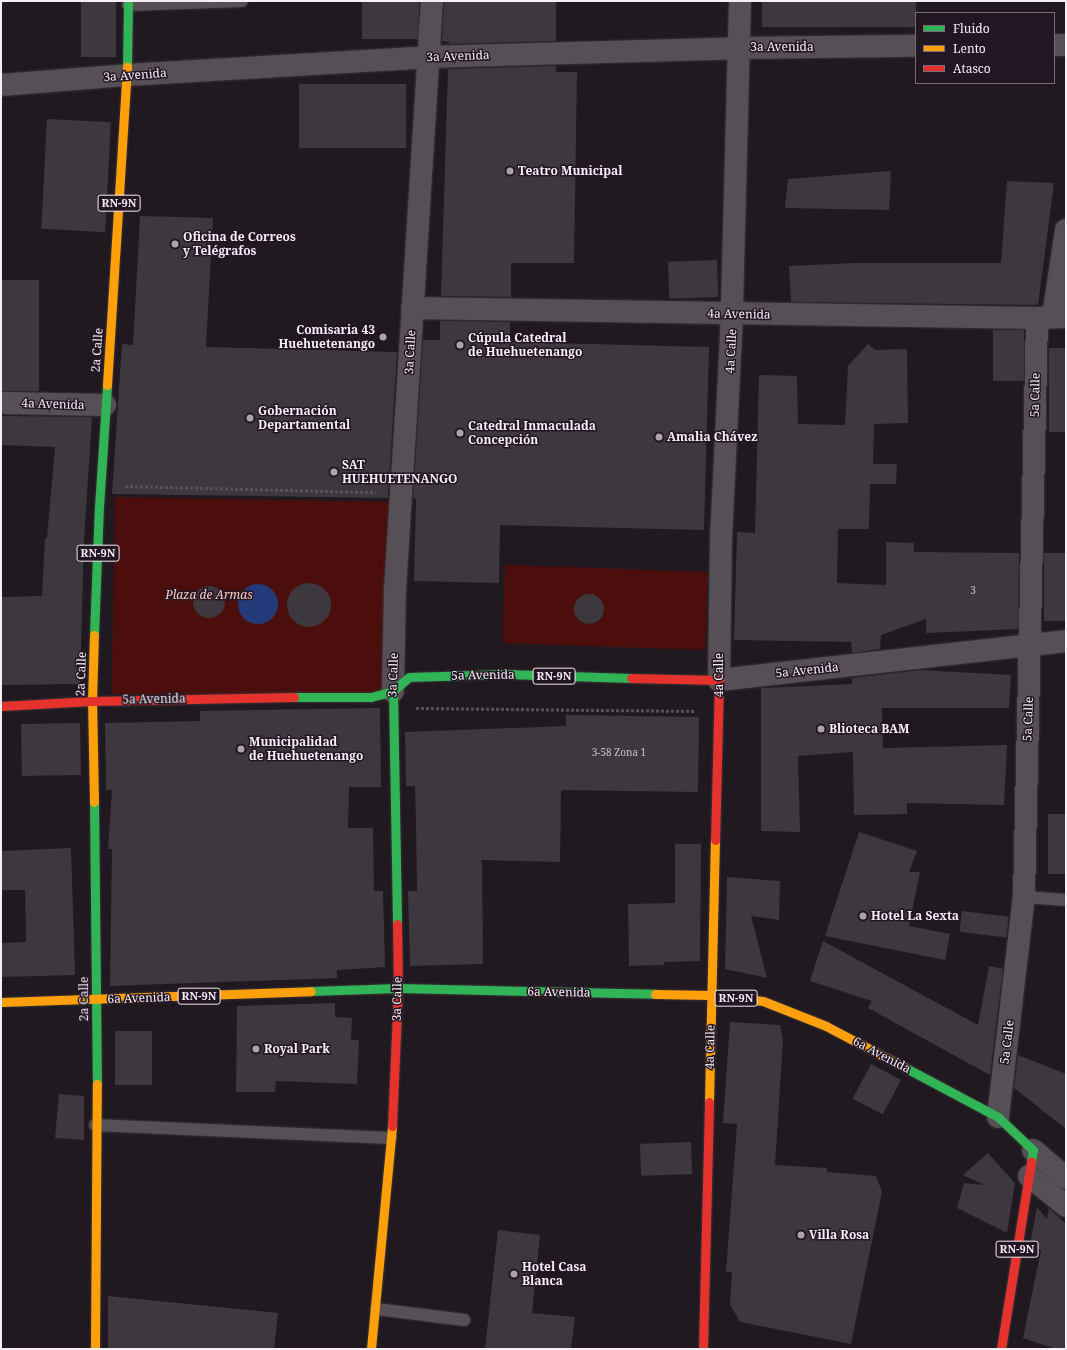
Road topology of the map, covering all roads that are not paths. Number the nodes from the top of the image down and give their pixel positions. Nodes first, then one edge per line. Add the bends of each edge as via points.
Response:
1 (242, 1) edge
2 (432, 1) edge
3 (740, 1) edge
4 (128, 3) edge
5 (1055, 45) edge
6 (1066, 45) edge
7 (915, 46) edge
8 (740, 48) junction
9 (427, 57) junction
10 (127, 75) junction
11 (1, 85) edge
12 (1066, 230) edge
13 (412, 308) junction
14 (732, 314) junction
15 (1052, 318) edge
16 (1, 403) edge
17 (105, 405) junction
18 (1066, 641) edge
19 (1030, 646) junction
20 (719, 680) junction
21 (392, 699) junction
22 (92, 701) junction
23 (1, 706) edge
24 (1024, 897) junction
25 (1066, 900) edge
26 (398, 988) junction
27 (711, 995) junction
28 (97, 1000) junction
29 (1, 1002) edge
30 (998, 1117) junction
31 (95, 1125) junction
32 (391, 1138) junction
33 (1033, 1150) junction
34 (1029, 1176) junction
35 (1066, 1178) edge
36 (1066, 1206) edge
37 (376, 1309) junction
38 (464, 1320) dead end
39 (95, 1349) edge
40 (371, 1349) edge
41 (703, 1349) edge
42 (1001, 1349) edge

1 - 4 lane
2 - 9 street, 3a Calle
3 - 8 street, 4a Calle
4 - 10 main road, 2a Calle / RN-9N
5 - 6 street
7 - 8 street, 3a Avenida
8 - 9 street, 3a Avenida
8 - 14 street, 4a Calle
9 - 10 street, 3a Avenida
9 - 13 street, 3a Calle
10 - 11 street, 3a Avenida
10 - 17 main road, 2a Calle / RN-9N
12 - 15 street, 5a Calle
13 - 14 street, 4a Avenida
13 - 21 street, 3a Calle
14 - 15 street, 4a Avenida
14 - 20 street, 4a Calle via 721,537
15 - 19 street, 5a Calle
16 - 17 street, 4a Avenida
17 - 22 main road, 2a Calle / RN-9N
18 - 19 street, 5a Avenida
19 - 20 street, 5a Avenida
19 - 24 street, 5a Calle
20 - 21 main road, 5a Avenida / RN-9N via 506,674 409,677
20 - 27 main road, 4a Calle / RN-9N
21 - 22 main road, 5a Avenida / RN-9N via 246,697
21 - 26 main road, 3a Calle
22 - 23 main road, 5a Avenida
22 - 28 main road, 2a Calle
24 - 25 lane
24 - 30 street, 5a Calle
26 - 27 main road, 6a Avenida / RN-9N
26 - 28 main road, 6a Avenida / RN-9N
26 - 32 main road, 3a Calle
27 - 30 main road, 6a Avenida / RN-9N via 763,1001 826,1026
27 - 41 main road, 4a Calle / RN-9N
28 - 29 main road, 6a Avenida / RN-9N
28 - 31 main road, 2a Calle
30 - 33 main road, 6a Avenida / RN-9N
31 - 32 lane
31 - 39 main road, 2a Calle
32 - 37 main road, 3a Calle
33 - 34 main road, RN-9N
33 - 35 street, 6a Avenida
34 - 36 street
34 - 42 main road, RN-9N
37 - 38 lane
37 - 40 main road, 3a Calle

